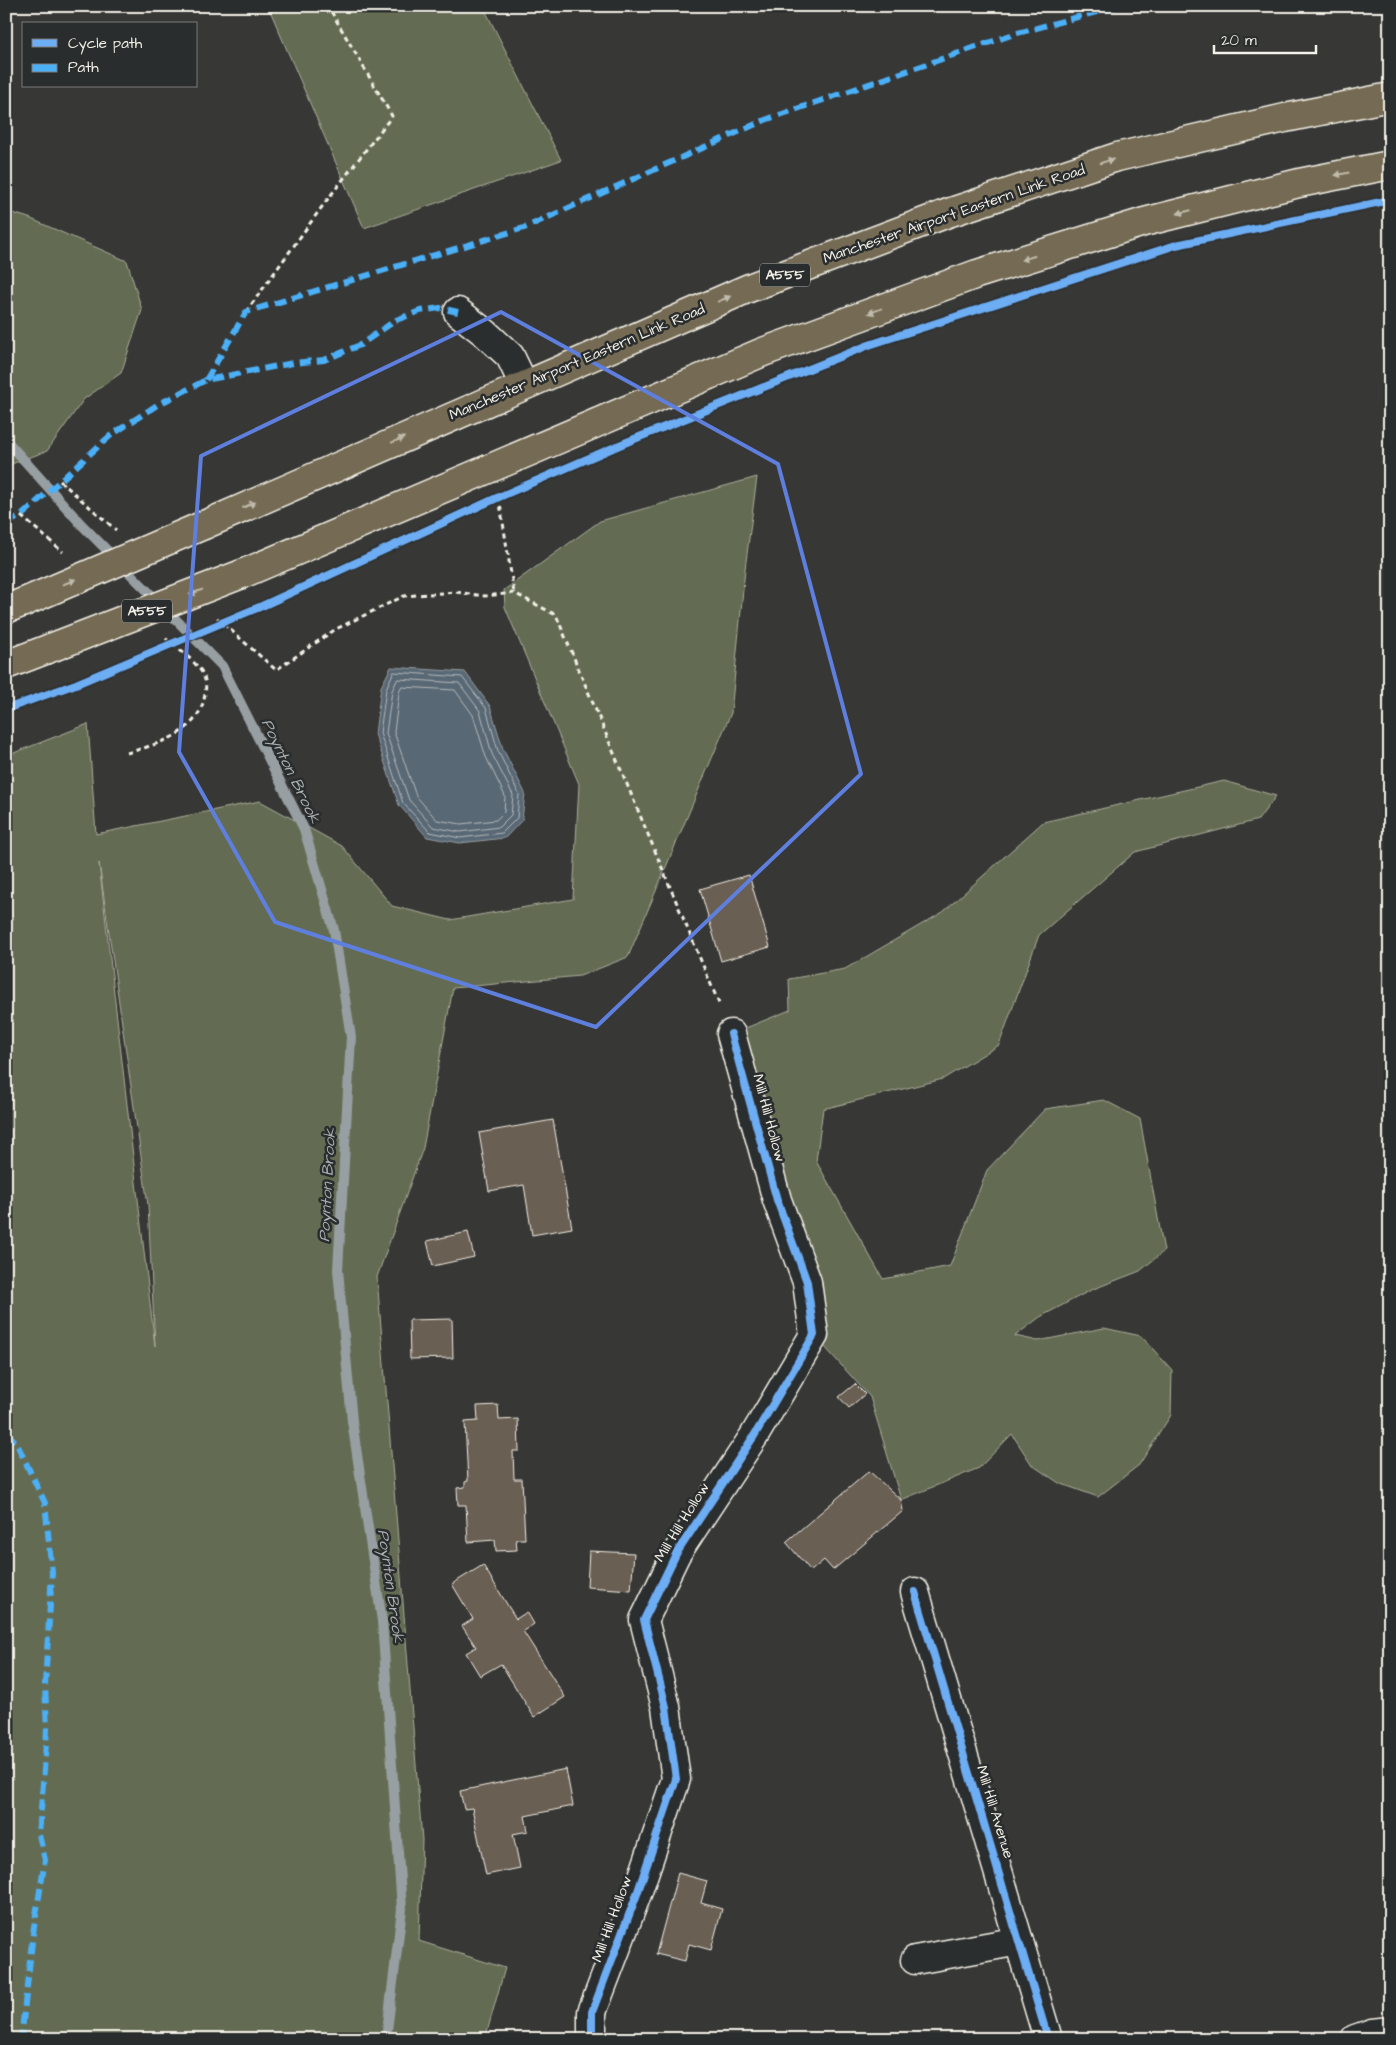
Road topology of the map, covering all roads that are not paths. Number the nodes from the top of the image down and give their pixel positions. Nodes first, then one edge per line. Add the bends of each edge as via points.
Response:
1 (1390, 97) edge
2 (1390, 165) edge
3 (458, 312) dead end
4 (524, 385) junction
5 (15, 605) edge
6 (6, 665) edge
7 (732, 1034) road end
8 (915, 1592) dead end
9 (1019, 1941) junction
10 (915, 1960) dead end
11 (1390, 2031) edge
12 (592, 2039) edge
13 (1048, 2039) edge
14 (1355, 2039) edge

4 -> 1 highway, Manchester Airport Eastern Link Road / A555 via 749,288 948,213 1117,157
2 -> 6 highway, A555, bridge via 1299,183 1144,222 976,274 763,352 242,574
3 - 4 street via 510,356
5 -> 4 highway, Manchester Airport Eastern Link Road / A555, bridge
7 - 12 street, Mill Hill Hollow via 777,1200 808,1282 814,1335 754,1436 676,1554 644,1620 666,1707 676,1779 592,2012
8 - 9 street, Mill Hill Avenue
9 - 10 street
9 - 13 street, Mill Hill Avenue
11 - 14 street

